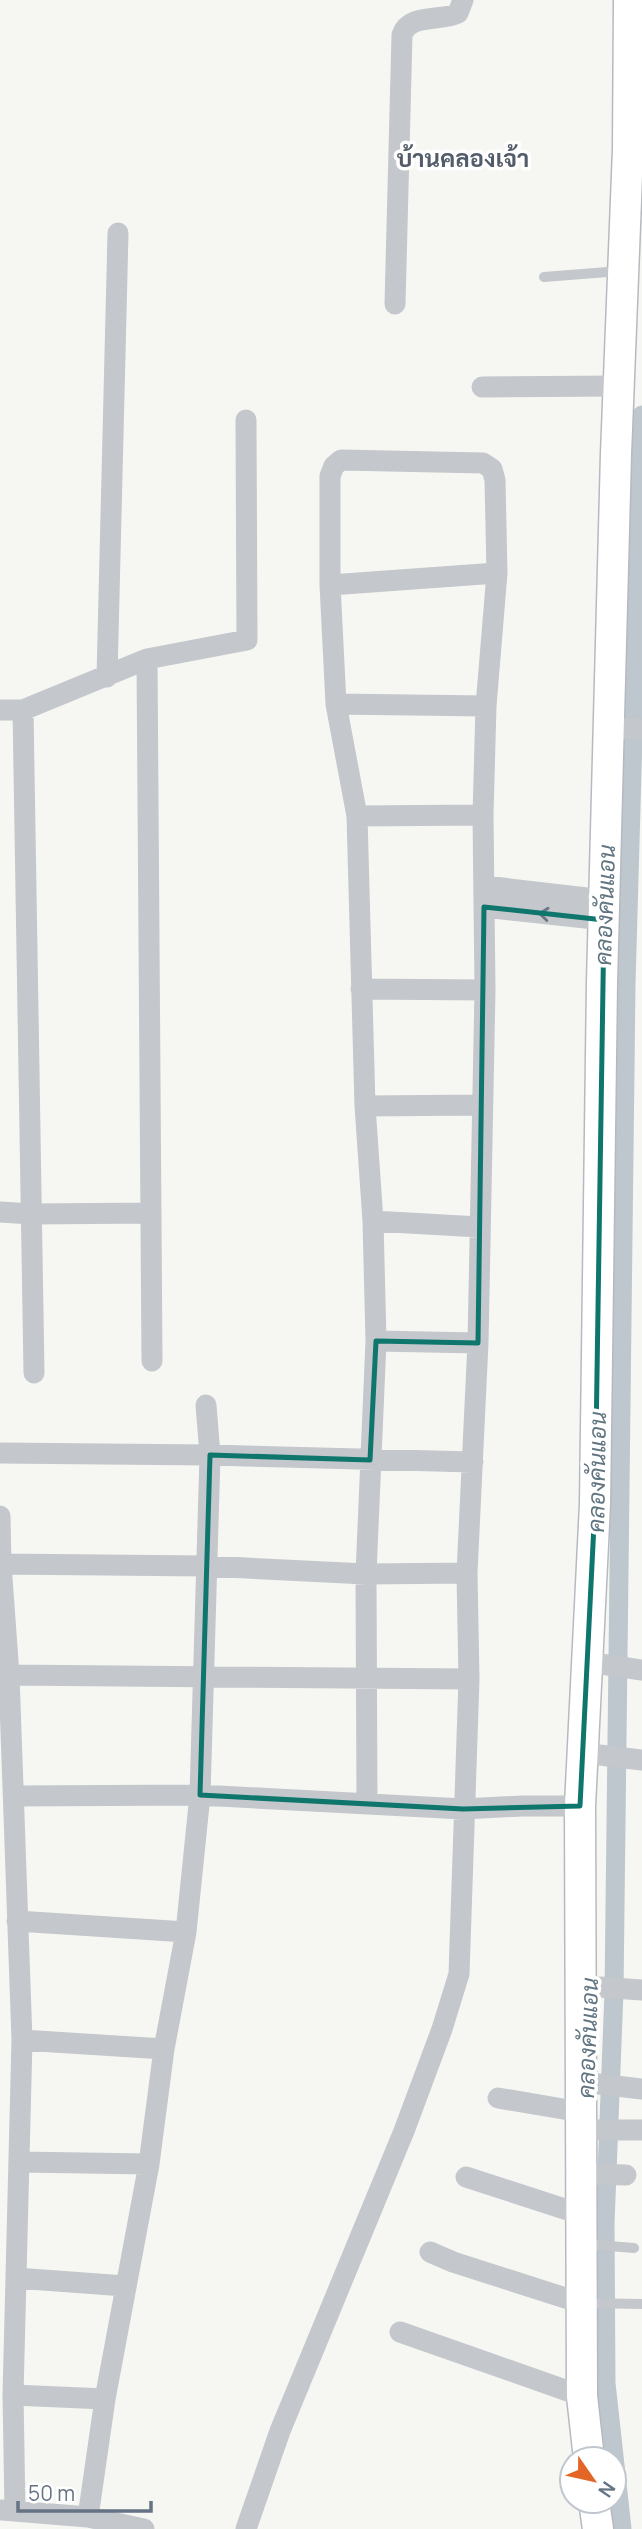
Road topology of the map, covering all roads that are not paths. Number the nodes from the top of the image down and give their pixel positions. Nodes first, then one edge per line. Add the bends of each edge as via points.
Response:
1 (463, 0) edge
2 (629, 0) edge
3 (118, 233) dead end
4 (623, 271) junction
5 (544, 277) dead end
6 (395, 304) dead end
7 (619, 386) junction
8 (482, 387) dead end
9 (246, 420) dead end
10 (497, 573) junction
11 (330, 586) junction
12 (147, 659) junction
13 (107, 677) junction
14 (336, 704) junction
15 (486, 706) junction
16 (0, 710) edge
17 (23, 710) junction
18 (614, 728) junction
19 (642, 729) edge
20 (483, 815) junction
21 (357, 816) junction
22 (484, 897) junction
23 (604, 910) junction
24 (361, 989) junction
25 (485, 990) junction
26 (481, 1105) junction
27 (365, 1106) junction
28 (0, 1212) edge
29 (151, 1213) junction
30 (31, 1214) junction
31 (373, 1220) junction
32 (479, 1227) junction
33 (376, 1341) junction
34 (478, 1343) junction
35 (152, 1361) dead end
36 (34, 1373) dead end
37 (206, 1405) dead end
38 (0, 1453) edge
39 (210, 1455) junction
40 (370, 1460) junction
41 (473, 1462) junction
42 (0, 1516) edge
43 (1, 1564) edge
44 (206, 1566) junction
45 (467, 1573) junction
46 (366, 1574) junction
47 (597, 1663) junction
48 (641, 1669) edge
49 (9, 1675) junction
50 (204, 1677) junction
51 (366, 1678) junction
52 (469, 1679) junction
53 (590, 1754) junction
54 (640, 1759) edge
55 (200, 1795) junction
56 (14, 1796) junction
57 (367, 1803) junction
58 (580, 1807) junction
59 (463, 1809) junction
60 (17, 1921) junction
61 (186, 1932) junction
62 (590, 1988) junction
63 (636, 1989) edge
64 (22, 2040) junction
65 (164, 2049) junction
66 (590, 2082) junction
67 (636, 2088) edge
68 (498, 2098) dead end
69 (587, 2123) junction
70 (638, 2129) edge
71 (19, 2162) junction
72 (149, 2164) junction
73 (588, 2174) junction
74 (626, 2175) dead end
75 (466, 2177) dead end
76 (583, 2234) junction
77 (629, 2248) dead end
78 (430, 2252) dead end
79 (16, 2278) junction
80 (125, 2286) junction
81 (585, 2304) junction
82 (642, 2304) edge
83 (400, 2332) dead end
84 (13, 2395) junction
85 (582, 2396) junction
86 (105, 2399) junction
87 (587, 2445) edge
88 (7, 2510) edge
89 (100, 2523) edge
90 (144, 2529) edge
91 (246, 2529) edge

1 - 6 street via 458,13 411,22 402,35
2 - 4 street
3 - 13 street
4 - 5 lane
4 - 7 street
7 - 8 street
7 - 18 street
9 - 12 street via 247,640
10 - 11 street
10 - 11 street via 492,469 483,463 341,460 330,476
10 - 15 street
11 - 14 street
12 - 13 street
12 - 29 street
13 - 17 street
14 - 15 street
14 - 21 street
15 - 20 street
16 - 17 street
17 - 30 street
18 - 19 street
18 - 23 street
20 - 21 street
20 - 22 street
21 - 24 street
22 - 23 street
22 - 25 street
23 - 47 street via 595,1491
24 - 25 street
24 - 27 street
25 - 26 street
26 - 27 street
26 - 32 street
27 - 31 street
28 - 30 street
29 - 30 street
29 - 35 street
30 - 36 street
31 - 32 street
31 - 33 street
32 - 34 street
33 - 34 street
33 - 40 street
34 - 41 street
37 - 39 street
38 - 39 street
39 - 40 street
39 - 44 street
40 - 41 street
40 - 46 street
41 - 45 street
42 - 43 street
43 - 44 street
43 - 49 street
44 - 46 street
44 - 50 street
45 - 46 street
45 - 52 street
46 - 51 street
47 - 48 street
47 - 53 street
49 - 50 street
49 - 56 street
50 - 51 street
50 - 55 street
51 - 52 street
51 - 57 street
52 - 59 street
53 - 54 street
53 - 58 street
55 - 56 street
55 - 57 street
55 - 61 street
56 - 60 street
57 - 59 street
58 - 59 street
58 - 62 street
59 - 91 street via 459,1974 404,2131 280,2431
60 - 61 street
60 - 64 street
61 - 65 street
62 - 63 street
62 - 66 street
64 - 65 street
64 - 71 street
65 - 72 street
66 - 67 street
66 - 69 street
68 - 69 street
69 - 70 street
69 - 73 street
71 - 72 street
71 - 79 street
72 - 80 street
73 - 74 street
73 - 76 street
75 - 76 street
76 - 77 lane
76 - 81 street
78 - 81 street
79 - 80 street
79 - 84 street
80 - 86 street
81 - 82 lane
81 - 85 street
83 - 85 street
84 - 86 street
84 - 88 street
85 - 87 street
86 - 89 street
88 - 89 street
89 - 90 street

